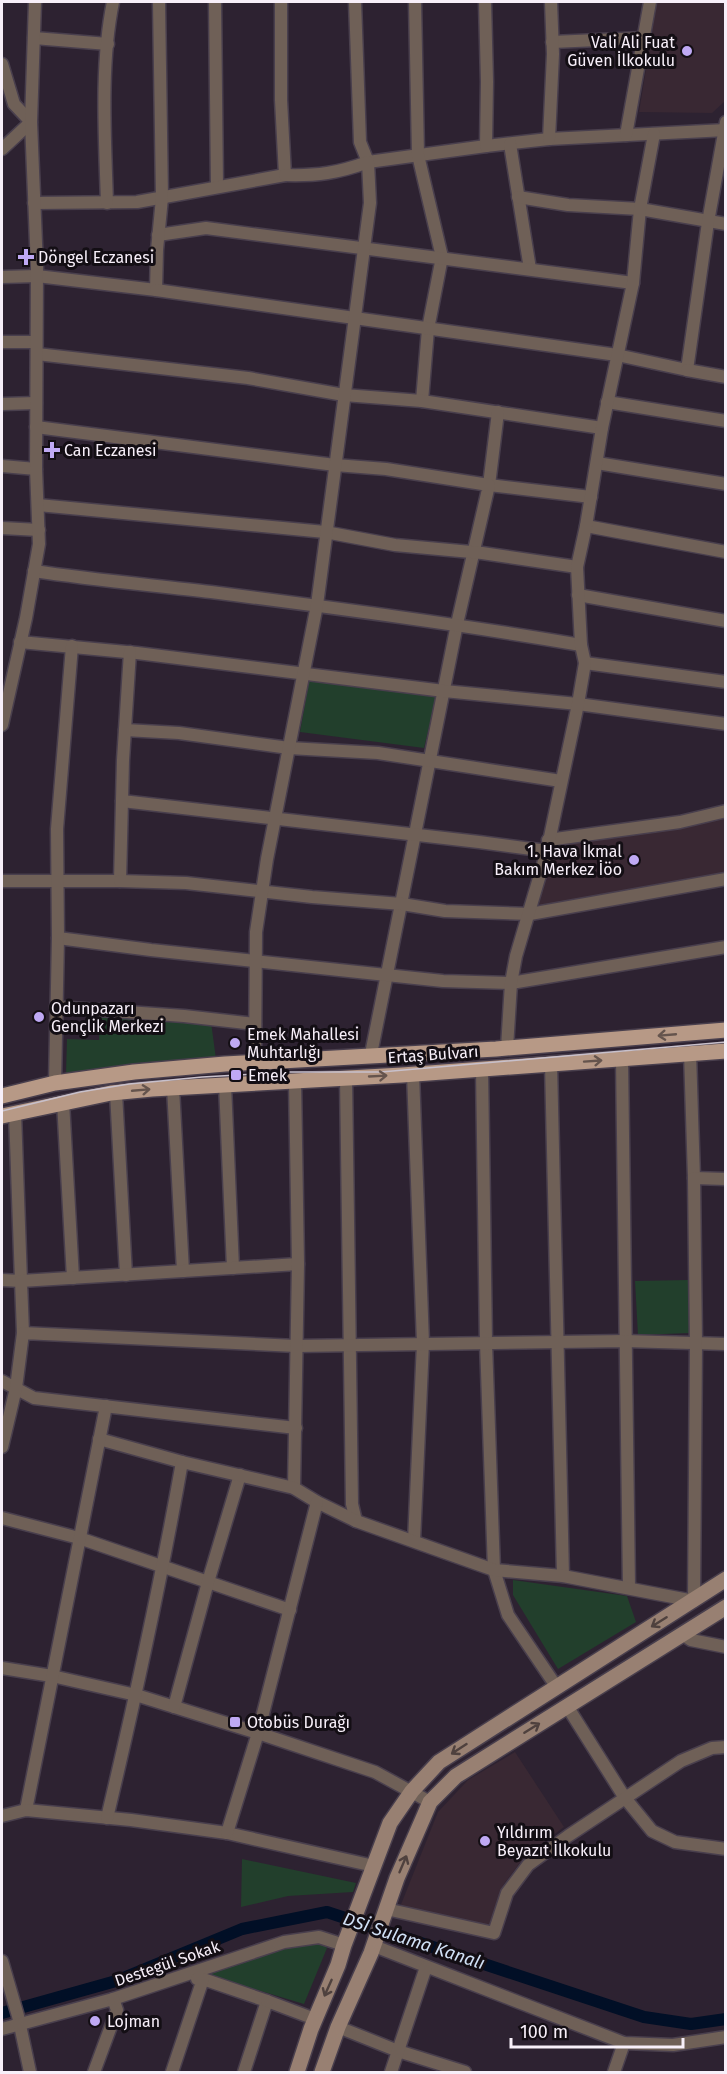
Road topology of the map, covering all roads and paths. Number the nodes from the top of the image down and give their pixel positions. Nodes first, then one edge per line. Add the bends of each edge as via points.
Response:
1 (35, 2) edge
2 (114, 2) edge
3 (159, 2) edge
4 (215, 2) edge
5 (280, 2) edge
6 (355, 2) edge
7 (415, 2) edge
8 (485, 2) edge
9 (551, 2) edge
10 (650, 2) edge
11 (34, 38) junction
12 (644, 38) junction
13 (552, 42) junction
14 (108, 44) junction
15 (2, 64) edge
16 (31, 122) junction
17 (725, 128) edge
18 (654, 134) junction
19 (626, 135) junction
20 (549, 139) junction
21 (510, 144) junction
22 (486, 146) junction
23 (2, 149) edge
24 (418, 155) junction
25 (368, 162) junction
26 (285, 175) junction
27 (217, 187) junction
28 (518, 196) junction
29 (162, 198) junction
30 (34, 203) junction
31 (106, 203) junction
32 (640, 209) junction
33 (708, 222) junction
34 (726, 224) edge
35 (158, 235) junction
36 (365, 248) junction
37 (442, 257) junction
38 (530, 269) junction
39 (37, 276) junction
40 (2, 277) edge
41 (633, 283) junction
42 (156, 290) junction
43 (354, 319) junction
44 (428, 329) junction
45 (2, 342) edge
46 (37, 348) junction
47 (617, 355) junction
48 (687, 370) junction
49 (726, 377) edge
50 (345, 395) junction
51 (422, 401) junction
52 (607, 402) junction
53 (36, 403) junction
54 (2, 404) edge
55 (498, 412) junction
56 (726, 421) edge
57 (36, 427) junction
58 (602, 428) junction
59 (597, 463) junction
60 (335, 465) junction
61 (2, 466) edge
62 (36, 469) junction
63 (489, 484) junction
64 (726, 484) edge
65 (591, 497) junction
66 (38, 505) junction
67 (586, 526) junction
68 (2, 528) edge
69 (39, 530) junction
70 (326, 532) junction
71 (474, 552) junction
72 (726, 552) edge
73 (577, 567) junction
74 (34, 571) junction
75 (578, 595) junction
76 (317, 605) junction
77 (726, 621) edge
78 (457, 624) junction
79 (21, 642) junction
80 (581, 645) junction
81 (72, 646) junction
82 (130, 652) junction
83 (585, 663) junction
84 (303, 673) junction
85 (726, 682) edge
86 (444, 692) junction
87 (578, 704) junction
88 (2, 724) edge
89 (726, 724) edge
90 (125, 730) junction
91 (289, 748) junction
92 (431, 762) junction
93 (561, 781) junction
94 (122, 801) junction
95 (726, 811) edge
96 (275, 819) junction
97 (416, 834) junction
98 (547, 846) junction
99 (726, 879) edge
100 (2, 881) edge
101 (57, 881) junction
102 (120, 881) junction
103 (262, 891) junction
104 (402, 904) junction
105 (530, 914) junction
106 (58, 938) junction
107 (726, 947) edge
108 (256, 962) junction
109 (387, 976) junction
110 (511, 983) junction
111 (56, 1007) junction
112 (255, 1024) junction
113 (726, 1030) edge
114 (507, 1048) junction
115 (726, 1051) edge
116 (690, 1053) junction
117 (371, 1054) junction
118 (622, 1059) junction
119 (255, 1062) junction
120 (551, 1064) junction
121 (482, 1069) junction
122 (412, 1074) junction
123 (346, 1078) junction
124 (295, 1082) junction
125 (55, 1083) junction
126 (225, 1085) junction
127 (173, 1088) junction
128 (116, 1093) junction
129 (2, 1096) edge
130 (63, 1102) junction
131 (8, 1114) edge
132 (694, 1178) junction
133 (726, 1179) edge
134 (298, 1264) junction
135 (233, 1268) junction
136 (183, 1271) junction
137 (126, 1275) junction
138 (73, 1278) junction
139 (2, 1280) edge
140 (21, 1281) junction
141 (22, 1333) junction
142 (625, 1341) junction
143 (486, 1343) junction
144 (558, 1343) junction
145 (696, 1343) junction
146 (423, 1344) junction
147 (726, 1344) edge
148 (296, 1346) junction
149 (349, 1346) junction
150 (2, 1381) edge
151 (16, 1388) junction
152 (106, 1406) junction
153 (296, 1428) junction
154 (99, 1439) junction
155 (2, 1447) edge
156 (182, 1462) junction
157 (240, 1475) junction
158 (294, 1488) junction
159 (317, 1502) junction
160 (2, 1518) edge
161 (356, 1521) junction
162 (79, 1538) junction
163 (414, 1541) junction
164 (163, 1566) junction
165 (494, 1570) junction
166 (563, 1576) junction
167 (726, 1579) edge
168 (208, 1582) junction
169 (629, 1588) junction
170 (694, 1601) junction
171 (726, 1607) edge
172 (290, 1610) junction
173 (682, 1634) junction
174 (726, 1647) edge
175 (2, 1668) edge
176 (52, 1676) junction
177 (556, 1686) junction
178 (136, 1695) junction
179 (567, 1706) junction
180 (174, 1707) junction
181 (258, 1733) junction
182 (726, 1747) edge
183 (412, 1791) junction
184 (625, 1798) junction
185 (430, 1802) junction
186 (26, 1810) junction
187 (2, 1816) edge
188 (107, 1818) junction
189 (227, 1833) junction
190 (726, 1849) edge
191 (374, 1866) junction
192 (385, 1914) junction
193 (346, 1939) junction
194 (374, 1944) junction
195 (2, 1961) edge
196 (426, 1967) junction
197 (203, 1979) junction
198 (169, 1980) junction
199 (113, 1998) junction
200 (267, 2001) junction
201 (315, 2019) junction
202 (18, 2020) junction
203 (339, 2027) junction
204 (2, 2029) edge
205 (726, 2037) edge
206 (624, 2043) junction
207 (398, 2051) junction
208 (464, 2072) edge
209 (30, 2073) edge
210 (94, 2073) edge
211 (172, 2073) edge
212 (244, 2073) edge
213 (297, 2073) edge
214 (322, 2073) edge
215 (391, 2073) edge
216 (614, 2073) edge

1 - 11 street
2 - 14 street
3 - 29 street
4 - 27 street
5 - 26 street
6 - 25 street via 360,142
7 - 24 street
8 - 22 street
9 - 13 street
10 - 12 street
11 - 14 street
11 - 16 street
12 - 13 street
12 - 19 street
13 - 20 street
14 - 31 street
15 - 16 street via 14,104
16 - 23 street
16 - 30 street
17 - 18 street
17 - 33 street
18 - 19 street
18 - 32 street
19 - 20 street
20 - 21 street
21 - 22 street
21 - 28 street
22 - 24 street
24 - 25 street
24 - 37 street
25 - 26 street via 340,172
25 - 36 street via 370,203
26 - 27 street
27 - 29 street
28 - 32 street via 568,205
28 - 38 street
29 - 31 street
29 - 35 street
30 - 31 street
30 - 39 street
32 - 33 street
32 - 41 street
33 - 34 street
33 - 48 street
35 - 36 street via 206,228
35 - 42 street
36 - 37 street
36 - 43 street
37 - 38 street
37 - 44 street
38 - 41 street
39 - 40 street
39 - 42 street
39 - 46 street
41 - 47 street
42 - 43 street
43 - 44 street
43 - 50 street
44 - 47 street
44 - 51 street
45 - 46 street
46 - 50 street
46 - 53 street
47 - 48 street
47 - 52 street
48 - 49 street
50 - 51 street
50 - 60 street
51 - 55 street
52 - 56 street
52 - 58 street
53 - 54 street
53 - 57 street
55 - 58 street
55 - 63 street
57 - 60 street
57 - 62 street
58 - 59 street
59 - 64 street
59 - 65 street
60 - 63 street
60 - 70 street
61 - 62 street
62 - 66 street
63 - 65 street
63 - 71 street
65 - 67 street
66 - 69 street
66 - 70 street
67 - 72 street
67 - 73 street
68 - 69 street
69 - 74 street
70 - 71 street via 395,545
70 - 76 street
71 - 73 street
71 - 78 street
73 - 75 street
74 - 76 street
74 - 79 street
75 - 77 street
75 - 80 street
76 - 78 street
76 - 84 street
78 - 80 street
78 - 86 street
79 - 81 street
79 - 88 street
80 - 83 street
81 - 82 street
81 - 101 street via 57,829
82 - 84 street
82 - 90 street
83 - 85 street
83 - 87 street
84 - 86 street
84 - 91 street
86 - 87 street
86 - 92 street
87 - 89 street
87 - 93 street
90 - 91 street
90 - 94 street
91 - 92 street via 378,753
91 - 96 street
92 - 93 street
92 - 97 street
93 - 98 street
94 - 96 street
94 - 102 street
95 - 98 street
96 - 97 street
96 - 103 street
97 - 98 street
97 - 104 street
98 - 105 street
99 - 105 street
100 - 101 street
101 - 102 street
101 - 106 street
102 - 103 street
103 - 104 street
103 - 108 street
104 - 105 street
104 - 109 street
105 - 110 street
106 - 108 street
106 - 111 street
107 - 110 street
108 - 109 street
108 - 112 street
109 - 110 street
109 - 117 street
110 - 114 street
111 - 112 street
111 - 125 street
112 - 119 street
113 -> 114 main road, Ertaş Bulvarı
114 - 117 main road, Ertaş Bulvarı
115 - 116 main road, Ertaş Bulvarı
116 - 118 main road, Ertaş Bulvarı
116 - 132 street
117 - 119 main road, Ertaş Bulvarı
120 -> 118 main road, Ertaş Bulvarı
118 - 142 street
119 - 125 main road, Ertaş Bulvarı
120 - 121 main road, Ertaş Bulvarı
120 - 144 street
121 - 122 main road, Ertaş Bulvarı
121 - 143 street
123 -> 122 main road, Ertaş Bulvarı
122 - 146 street
123 - 124 main road, Ertaş Bulvarı
123 - 149 street
124 - 126 main road, Ertaş Bulvarı
124 - 134 street
125 - 129 main road, Ertaş Bulvarı
126 - 127 main road, Ertaş Bulvarı
126 - 135 street
128 -> 127 main road, Ertaş Bulvarı
127 - 136 street
128 - 130 main road, Ertaş Bulvarı
128 - 137 street
130 - 131 main road, Ertaş Bulvarı
130 - 138 street
131 - 140 street
132 - 133 street
132 - 145 street
134 - 135 street
134 - 148 street
135 - 136 street
136 - 137 street
137 - 138 street
138 - 140 street
139 - 140 street
140 - 141 street
141 - 148 street
141 - 151 street
142 - 144 street
142 - 145 street
142 - 169 street
143 - 144 street
143 - 146 street
143 - 165 street
144 - 166 street
145 - 147 street
145 - 170 street
146 - 149 street
146 - 163 street
148 - 149 street
148 - 153 street
149 - 161 street via 352,1504
150 - 151 street
151 - 152 street via 34,1398
151 - 155 street
152 - 153 street
152 - 154 street
153 - 158 street
154 - 156 street
154 - 162 street
156 - 157 street
156 - 164 street
157 - 158 street
157 - 168 street
158 - 159 street
159 - 161 street
159 - 172 street
160 - 162 street
161 - 163 street
162 - 164 street
162 - 176 street
163 - 165 street
164 - 168 street
164 - 178 street
165 - 166 street
165 - 177 street via 508,1615
166 - 169 street
167 - 170 main road
168 - 172 street
168 - 180 street
169 - 170 street
170 -> 177 main road
171 - 173 main road
172 - 181 street
173 - 174 street via 691,1640
173 - 179 main road
175 - 176 street
176 - 178 street
176 - 186 street
177 -> 183 main road via 439,1762
178 - 180 street
178 - 188 street
179 - 184 street
185 -> 179 main road via 456,1776
180 - 181 street
181 - 183 street via 375,1772
181 - 189 street
182 - 184 street via 712,1748 681,1761
183 - 185 street
183 - 191 main road via 390,1823
184 - 190 street via 652,1831 675,1842
184 - 192 street via 528,1865 507,1893 494,1933
192 -> 185 main road
186 - 187 street
186 - 188 street
188 - 189 street
189 - 191 street
191 - 193 main road
192 - 194 main road
193 - 198 street, Destegül Sokak via 319,1937 284,1942
193 -> 201 main road
194 - 196 street
194 - 203 main road
195 - 202 street
196 - 206 street
196 - 207 street
197 - 198 street
197 - 200 street
197 - 211 street
198 - 199 street, Destegül Sokak
199 - 202 street, Destegül Sokak
199 - 210 street via 117,2010
200 - 201 street
200 - 212 street
201 - 213 main road
202 - 204 street, Destegül Sokak
202 - 209 street
203 - 207 street
203 - 214 main road
205 - 206 street via 673,2044
206 - 216 street
207 - 208 street
207 - 215 street

